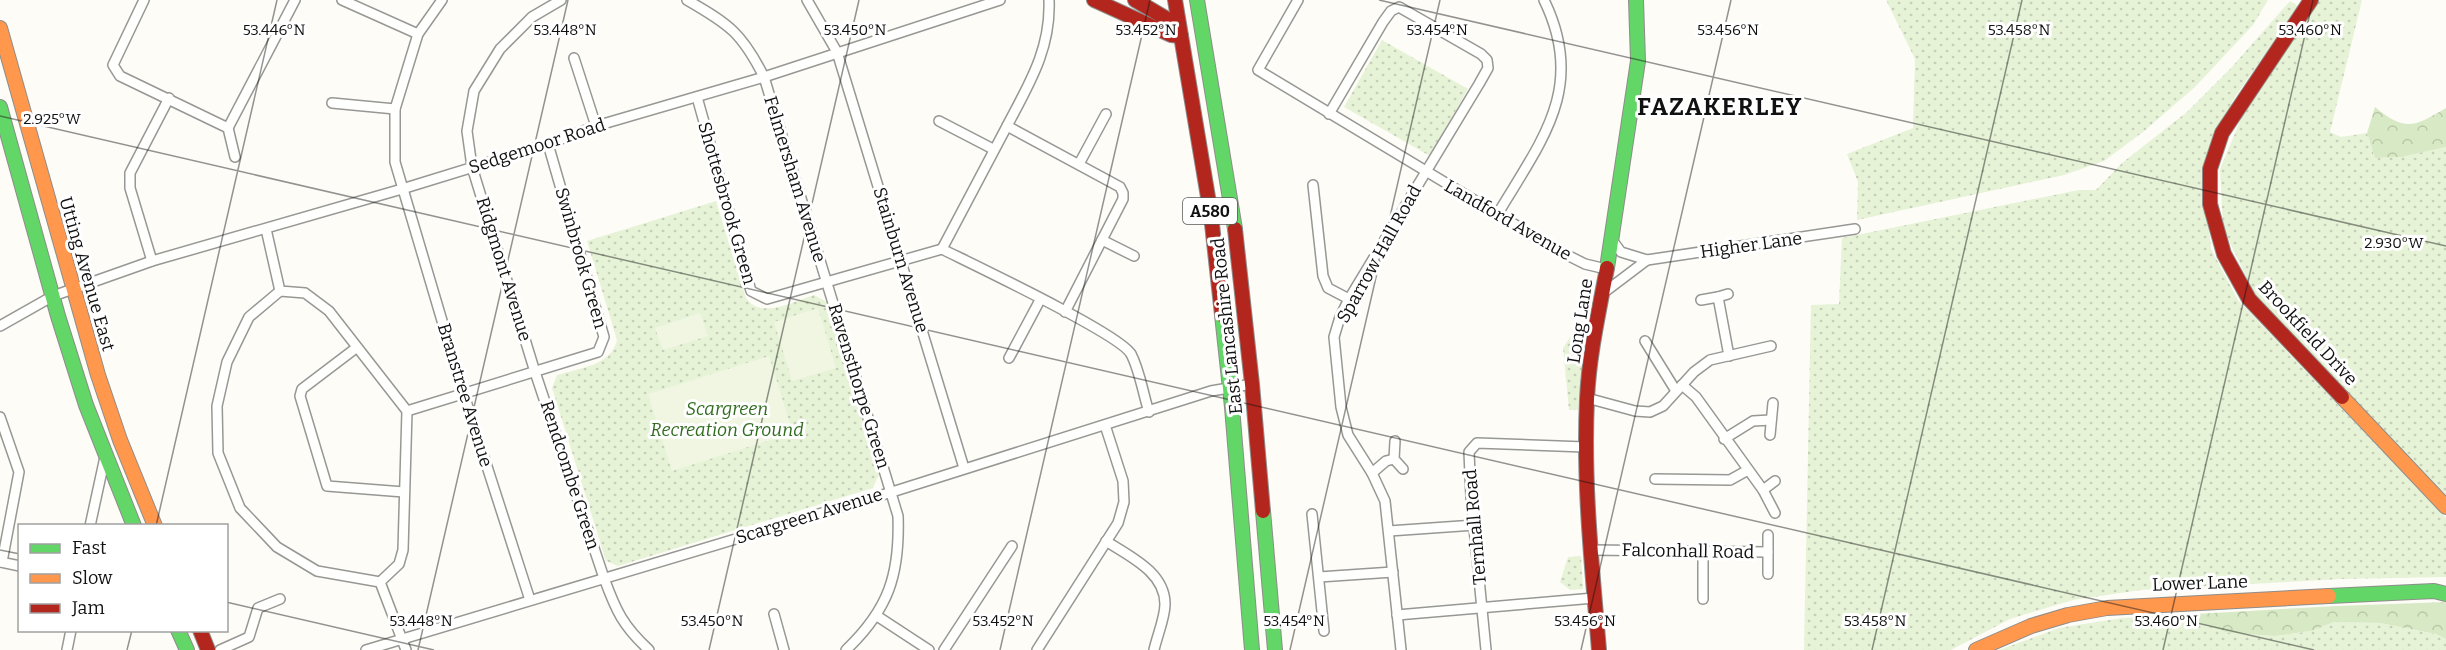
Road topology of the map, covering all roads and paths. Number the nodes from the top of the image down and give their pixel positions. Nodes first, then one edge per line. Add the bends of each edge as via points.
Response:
1 (144, 0) edge
2 (295, 0) edge
3 (342, 0) edge
4 (442, 0) edge
5 (561, 0) edge
6 (687, 0) edge
7 (807, 0) edge
8 (1000, 0) edge
9 (1049, 0) edge
10 (1094, 0) edge
11 (1135, 0) edge
12 (1174, 0) edge
13 (1298, 0) edge
14 (1544, 0) edge
15 (1636, 0) edge
16 (2311, 0) edge
17 (1197, 5) edge
18 (0, 28) edge
19 (1183, 31) junction
20 (418, 34) junction
21 (1204, 45) junction
22 (837, 52) junction
23 (574, 58) dead end
24 (764, 77) junction
25 (697, 97) junction
26 (169, 98) junction
27 (332, 103) dead end
28 (0, 107) edge
29 (395, 109) junction
30 (1106, 114) dead end
31 (1329, 114) junction
32 (939, 121) dead end
33 (596, 126) junction
34 (1007, 126) junction
35 (228, 128) junction
36 (548, 144) junction
37 (993, 149) junction
38 (235, 157) dead end
39 (1079, 164) junction
40 (472, 167) junction
41 (1426, 171) junction
42 (1314, 185) dead end
43 (402, 189) junction
44 (1497, 215) junction
45 (266, 229) junction
46 (1855, 229) dead end
47 (1101, 240) junction
48 (1612, 240) junction
49 (942, 249) junction
50 (1134, 256) dead end
51 (901, 260) junction
52 (1647, 260) junction
53 (152, 261) junction
54 (1606, 269) junction
55 (826, 281) junction
56 (72, 289) junction
57 (280, 291) junction
58 (1602, 294) junction
59 (53, 296) junction
60 (1349, 299) junction
61 (1040, 300) junction
62 (1701, 300) dead end
63 (1065, 312) junction
64 (0, 326) edge
65 (1645, 341) dead end
66 (1771, 346) dead end
67 (356, 348) junction
68 (1728, 356) junction
69 (1009, 358) dead end
70 (536, 372) junction
71 (1252, 384) junction
72 (1230, 387) junction
73 (1679, 388) junction
74 (464, 395) junction
75 (1587, 398) junction
76 (1773, 403) dead end
77 (407, 411) junction
78 (1149, 412) junction
79 (0, 417) edge
80 (1771, 420) junction
81 (1105, 425) junction
82 (1770, 435) dead end
83 (1724, 439) junction
84 (1395, 441) dead end
85 (1585, 447) junction
86 (105, 458) junction
87 (1394, 459) junction
88 (964, 468) junction
89 (1403, 469) dead end
90 (1748, 470) junction
91 (1372, 473) junction
92 (1655, 479) dead end
93 (1775, 481) dead end
94 (1763, 490) junction
95 (404, 492) junction
96 (892, 492) junction
97 (2446, 507) edge
98 (1775, 513) dead end
99 (1312, 514) dead end
100 (90, 524) edge
101 (134, 524) edge
102 (154, 524) edge
103 (1475, 525) junction
104 (1389, 531) junction
105 (1768, 535) dead end
106 (1106, 541) junction
107 (1012, 546) dead end
108 (1590, 550) junction
109 (1704, 550) junction
110 (1768, 552) junction
111 (1, 562) edge
112 (18, 566) edge
113 (1393, 572) junction
114 (1768, 574) dead end
115 (1319, 577) junction
116 (604, 578) junction
117 (380, 582) junction
118 (2442, 590) edge
119 (1594, 598) junction
120 (280, 599) dead end
121 (1703, 599) dead end
122 (530, 600) junction
123 (1482, 608) junction
124 (774, 614) dead end
125 (1397, 615) junction
126 (877, 616) junction
127 (1324, 631) dead end
128 (71, 632) edge
129 (179, 632) edge
130 (201, 632) edge
131 (402, 640) junction
132 (67, 650) edge
133 (187, 650) edge
134 (208, 650) edge
135 (220, 650) edge
136 (366, 650) edge
137 (406, 650) edge
138 (649, 650) edge
139 (784, 650) edge
140 (846, 650) edge
141 (929, 650) edge
142 (944, 650) edge
143 (1037, 650) edge
144 (1154, 650) edge
145 (1252, 650) edge
146 (1275, 650) edge
147 (1401, 650) edge
148 (1486, 650) edge
149 (1599, 650) edge
150 (1976, 650) edge

1 - 26 street via 113,64 120,76
2 - 35 street
3 - 20 street
4 - 20 street, Branstree Avenue
5 - 40 street, Ridgmont Avenue via 532,17 500,49 474,91 467,131
6 - 24 street, Felmersham Avenue via 727,23 750,50
7 - 22 street, Stainburn Avenue
8 - 22 street, Sedgemoor Road
9 - 34 street via 1047,39
10 - 19 main road via 1171,34
11 - 19 main road
12 - 19 main road, East Lancashire Road / A580
13 - 31 street, Landford Avenue via 1258,70
14 - 44 street via 1562,52 1556,110
15 - 48 main road, Long Lane via 1638,61
16 - 97 main road, Brookfield Drive via 2223,129 2210,169 2210,207 2219,241 2249,299
17 - 19 main road
17 - 21 main road, East Lancashire Road / A580
18 - 56 main road, Utting Avenue East
19 - 21 main road
19 - 72 main road, East Lancashire Road / A580
20 - 29 street, Branstree Avenue
21 - 71 main road, East Lancashire Road / A580 via 1233,215
22 - 24 street, Sedgemoor Road
22 - 51 street, Stainburn Avenue
23 - 33 street
24 - 25 street, Sedgemoor Road
24 - 55 street, Felmersham Avenue
25 - 33 street, Sedgemoor Road
25 - 55 street, Shottesbrook Green via 751,291 767,299
26 - 35 street
26 - 53 street via 130,173 130,188
27 - 29 street
28 - 59 main road
29 - 43 street, Branstree Avenue via 395,162
30 - 39 street
31 - 41 street, Landford Avenue
31 - 41 street, Sparrow Hall Road via 1391,11 1399,8 1481,54 1488,68
32 - 37 street
33 - 36 street, Sedgemoor Road
34 - 37 street
34 - 39 street
35 - 38 street
36 - 40 street, Sedgemoor Road
36 - 70 street, Swinbrook Green via 604,337 598,352
37 - 49 street
39 - 47 street via 1120,187 1123,193
40 - 43 street, Sedgemoor Road
40 - 70 street, Ridgmont Avenue
41 - 44 street, Landford Avenue
41 - 60 street, Sparrow Hall Road
42 - 60 street via 1323,276 1328,288
43 - 45 street, Sedgemoor Road
43 - 74 street, Branstree Avenue
44 - 54 street, Landford Avenue via 1585,264
45 - 53 street, Sedgemoor Road
45 - 57 street
46 - 52 street, Higher Lane
47 - 50 street
47 - 63 street
48 - 52 street, Higher Lane via 1621,252
48 - 54 main road, Long Lane
49 - 51 street, Shottesbrook Green
49 - 61 street
51 - 55 street, Shottesbrook Green
51 - 88 street, Stainburn Avenue
52 - 58 street, Higher Lane
53 - 56 street, Sedgemoor Road
54 - 58 main road, Long Lane
55 - 96 street, Ravensthorpe Green
56 - 59 street, Sedgemoor Road
56 - 102 main road, Utting Avenue East via 116,429
57 - 67 street via 305,293 329,311
57 - 117 street via 249,317 227,362 217,406 218,453 240,508 277,547 317,571
58 - 75 main road, Long Lane
59 - 64 street, Sedgemoor Road
59 - 86 main road
60 - 91 street, Sparrow Hall Road via 1334,337 1341,407 1348,435
61 - 63 street
61 - 69 street
62 - 68 street via 1723,296
63 - 78 street via 1122,344 1131,354
65 - 73 street
66 - 68 street
67 - 77 street
67 - 95 street via 302,389 300,396 327,486
68 - 73 street via 1710,360
70 - 74 street, Swinbrook Green
70 - 116 street, Rendcombe Green
71 - 72 street, Scargreen Avenue
71 - 146 main road, East Lancashire Road / A580
72 - 78 street, Scargreen Avenue
72 - 145 main road, East Lancashire Road / A580
73 - 75 street via 1663,406 1650,412
73 - 83 street via 1696,397
74 - 77 street, Swinbrook Green
74 - 122 street, Branstree Avenue
75 - 85 main road, Long Lane
76 - 80 street
77 - 95 street
78 - 81 street, Scargreen Avenue
79 - 111 street via 19,472
80 - 82 street
80 - 83 street via 1753,421
81 - 88 street, Scargreen Avenue
81 - 106 street via 1123,481 1124,502 1118,523
83 - 90 street
84 - 87 street
85 - 103 street, Ternhall Road via 1477,443 1469,452
85 - 108 main road, Long Lane
86 - 100 street
86 - 101 main road
87 - 89 street
87 - 91 street
88 - 96 street, Scargreen Avenue
90 - 92 street via 1730,480
90 - 94 street
91 - 104 street, Sparrow Hall Road via 1385,501
93 - 94 street
94 - 98 street
95 - 117 street via 403,550 399,564
96 - 116 street, Scargreen Avenue
96 - 126 street, Ravensthorpe Green via 898,516 896,569
99 - 115 street
103 - 104 street
103 - 123 street, Ternhall Road
104 - 113 street, Sparrow Hall Road
105 - 110 street, Falconhall Road
106 - 143 street
106 - 144 street via 1148,569 1160,584 1165,604
107 - 142 street
108 - 109 street, Falconhall Road
108 - 119 main road, Long Lane
109 - 110 street, Falconhall Road
109 - 121 street
110 - 114 street
111 - 112 street
113 - 115 street
113 - 125 street, Sparrow Hall Road
115 - 127 street
116 - 122 street, Scargreen Avenue
116 - 138 street, Rendcombe Green via 616,611
117 - 131 street
118 - 150 main road, Lower Lane via 2106,607 2048,619
119 - 123 street
119 - 149 main road, Long Lane
120 - 135 street via 258,608 249,637
122 - 131 street, Scargreen Avenue
123 - 125 street
123 - 148 street, Ternhall Road
124 - 139 street
125 - 147 street, Sparrow Hall Road
126 - 140 street, Ravensthorpe Green
126 - 141 street
128 - 132 street
129 - 133 main road
130 - 134 main road
131 - 136 street, Scargreen Avenue
131 - 137 street

